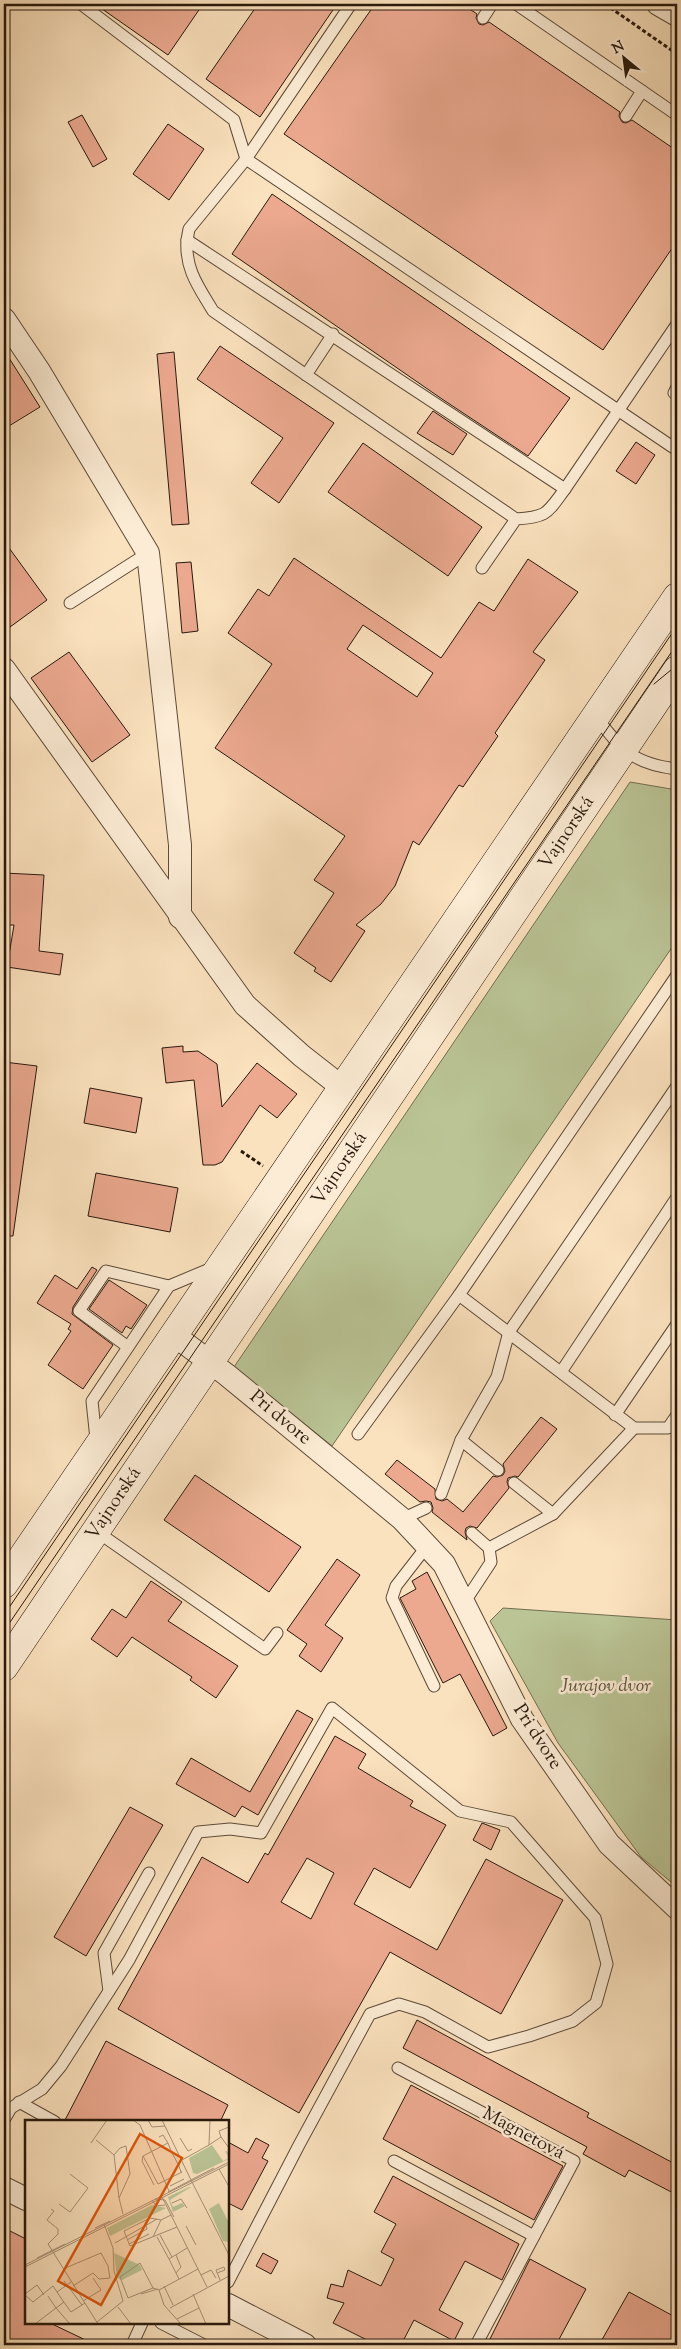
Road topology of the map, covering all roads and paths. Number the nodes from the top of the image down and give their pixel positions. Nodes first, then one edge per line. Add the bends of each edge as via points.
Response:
1 (81, 4) edge
2 (351, 4) edge
3 (492, 4) edge
4 (516, 4) edge
5 (605, 4) edge
6 (658, 4) edge
7 (677, 16) edge
8 (483, 18) dead end
9 (677, 54) edge
10 (642, 91) junction
11 (677, 115) edge
12 (626, 116) dead end
13 (246, 159) junction
14 (187, 240) junction
15 (4, 319) edge
16 (677, 324) edge
17 (332, 334) junction
18 (306, 375) junction
19 (619, 411) junction
20 (677, 450) edge
21 (565, 489) junction
22 (516, 519) junction
23 (148, 553) junction
24 (482, 568) dead end
25 (70, 603) dead end
26 (675, 604) edge
27 (4, 669) edge
28 (677, 670) edge
29 (596, 717) junction
30 (623, 750) junction
31 (677, 769) edge
32 (180, 917) junction
33 (677, 976) edge
34 (677, 1086) edge
35 (343, 1088) junction
36 (241, 1151) dead end
37 (267, 1168) dead end
38 (677, 1197) edge
39 (223, 1264) junction
40 (169, 1286) junction
41 (460, 1294) junction
42 (677, 1324) edge
43 (509, 1332) junction
44 (174, 1335) junction
45 (128, 1347) junction
46 (210, 1362) junction
47 (561, 1372) junction
48 (616, 1415) junction
49 (677, 1415) edge
50 (634, 1428) junction
51 (358, 1434) dead end
52 (461, 1440) junction
53 (97, 1448) junction
54 (498, 1470) dead end
55 (514, 1483) dead end
56 (440, 1494) dead end
57 (426, 1508) dead end
58 (552, 1514) junction
59 (402, 1519) junction
60 (96, 1531) junction
61 (472, 1534) dead end
62 (427, 1546) junction
63 (489, 1548) junction
64 (4, 1584) edge
65 (462, 1600) junction
66 (277, 1633) dead end
67 (4, 1667) edge
68 (434, 1686) dead end
69 (149, 1873) dead end
70 (677, 1908) edge
71 (109, 1991) junction
72 (398, 2068) dead end
73 (19, 2102) junction
74 (4, 2120) edge
75 (51, 2120) edge
76 (394, 2161) dead end
77 (4, 2188) edge
78 (25, 2198) edge
79 (534, 2236) junction
80 (229, 2280) edge
81 (229, 2306) edge
82 (142, 2324) edge
83 (163, 2324) edge
84 (132, 2345) edge
85 (204, 2345) edge
86 (305, 2345) edge
87 (476, 2345) edge

1 - 13 lane via 234,120
2 - 13 lane
3 - 8 lane
4 - 10 lane
5 - 9 path
6 - 7 street
10 - 11 lane
10 - 12 lane
13 - 14 lane via 189,229
13 - 19 lane
14 - 17 lane
14 - 18 lane via 186,258 212,311
15 - 23 street via 39,371
16 - 19 lane
17 - 18 lane
17 - 21 lane
18 - 22 lane
19 - 20 lane
19 - 21 lane
21 - 22 lane via 547,513 540,517
22 - 24 lane
23 - 25 lane
23 - 32 street via 180,845
26 - 29 main road
27 - 32 street
28 - 30 main road, Vajnorská
29 - 30 lane
29 - 35 main road
30 - 31 lane via 664,768
30 - 46 main road, Vajnorská
32 - 35 street via 245,1005
33 - 41 lane
34 - 43 lane
35 - 39 main road
36 - 37 path
38 - 47 lane
39 - 40 lane
39 - 44 main road
40 - 45 lane
40 - 45 lane via 106,1271 79,1311
41 - 43 lane
41 - 51 lane
42 - 48 lane
43 - 47 lane
43 - 52 lane via 497,1377
44 - 46 street, Pri dvore
44 - 53 main road
45 - 53 lane via 92,1401
46 - 59 street, Pri dvore
46 - 60 main road, Vajnorská
47 - 48 lane
48 - 50 lane
49 - 50 lane via 668,1428
50 - 58 lane
52 - 54 lane
52 - 56 lane
53 - 64 main road
55 - 58 lane
57 - 59 lane
58 - 63 lane
59 - 62 street, Pri dvore
60 - 66 lane via 265,1649
60 - 67 main road, Vajnorská
61 - 63 lane
62 - 65 street, Pri dvore via 444,1564
62 - 68 lane via 396,1586 392,1598
63 - 65 lane via 491,1562 470,1594
65 - 70 street, Pri dvore via 522,1719 609,1844
69 - 71 lane via 104,1953
71 - 73 lane via 61,2066 42,2088
71 - 80 lane via 198,1832 230,1829 261,1833 332,1708 460,1811 511,1822 596,1918 607,1964 596,2003 573,2021 488,2047 425,2012 399,2004 370,2014
72 - 79 lane, Magnetová via 574,2161
73 - 74 lane
73 - 75 lane
76 - 79 lane
77 - 78 street
79 - 87 lane, Magnetová
81 - 86 street
82 - 84 lane
83 - 85 lane

